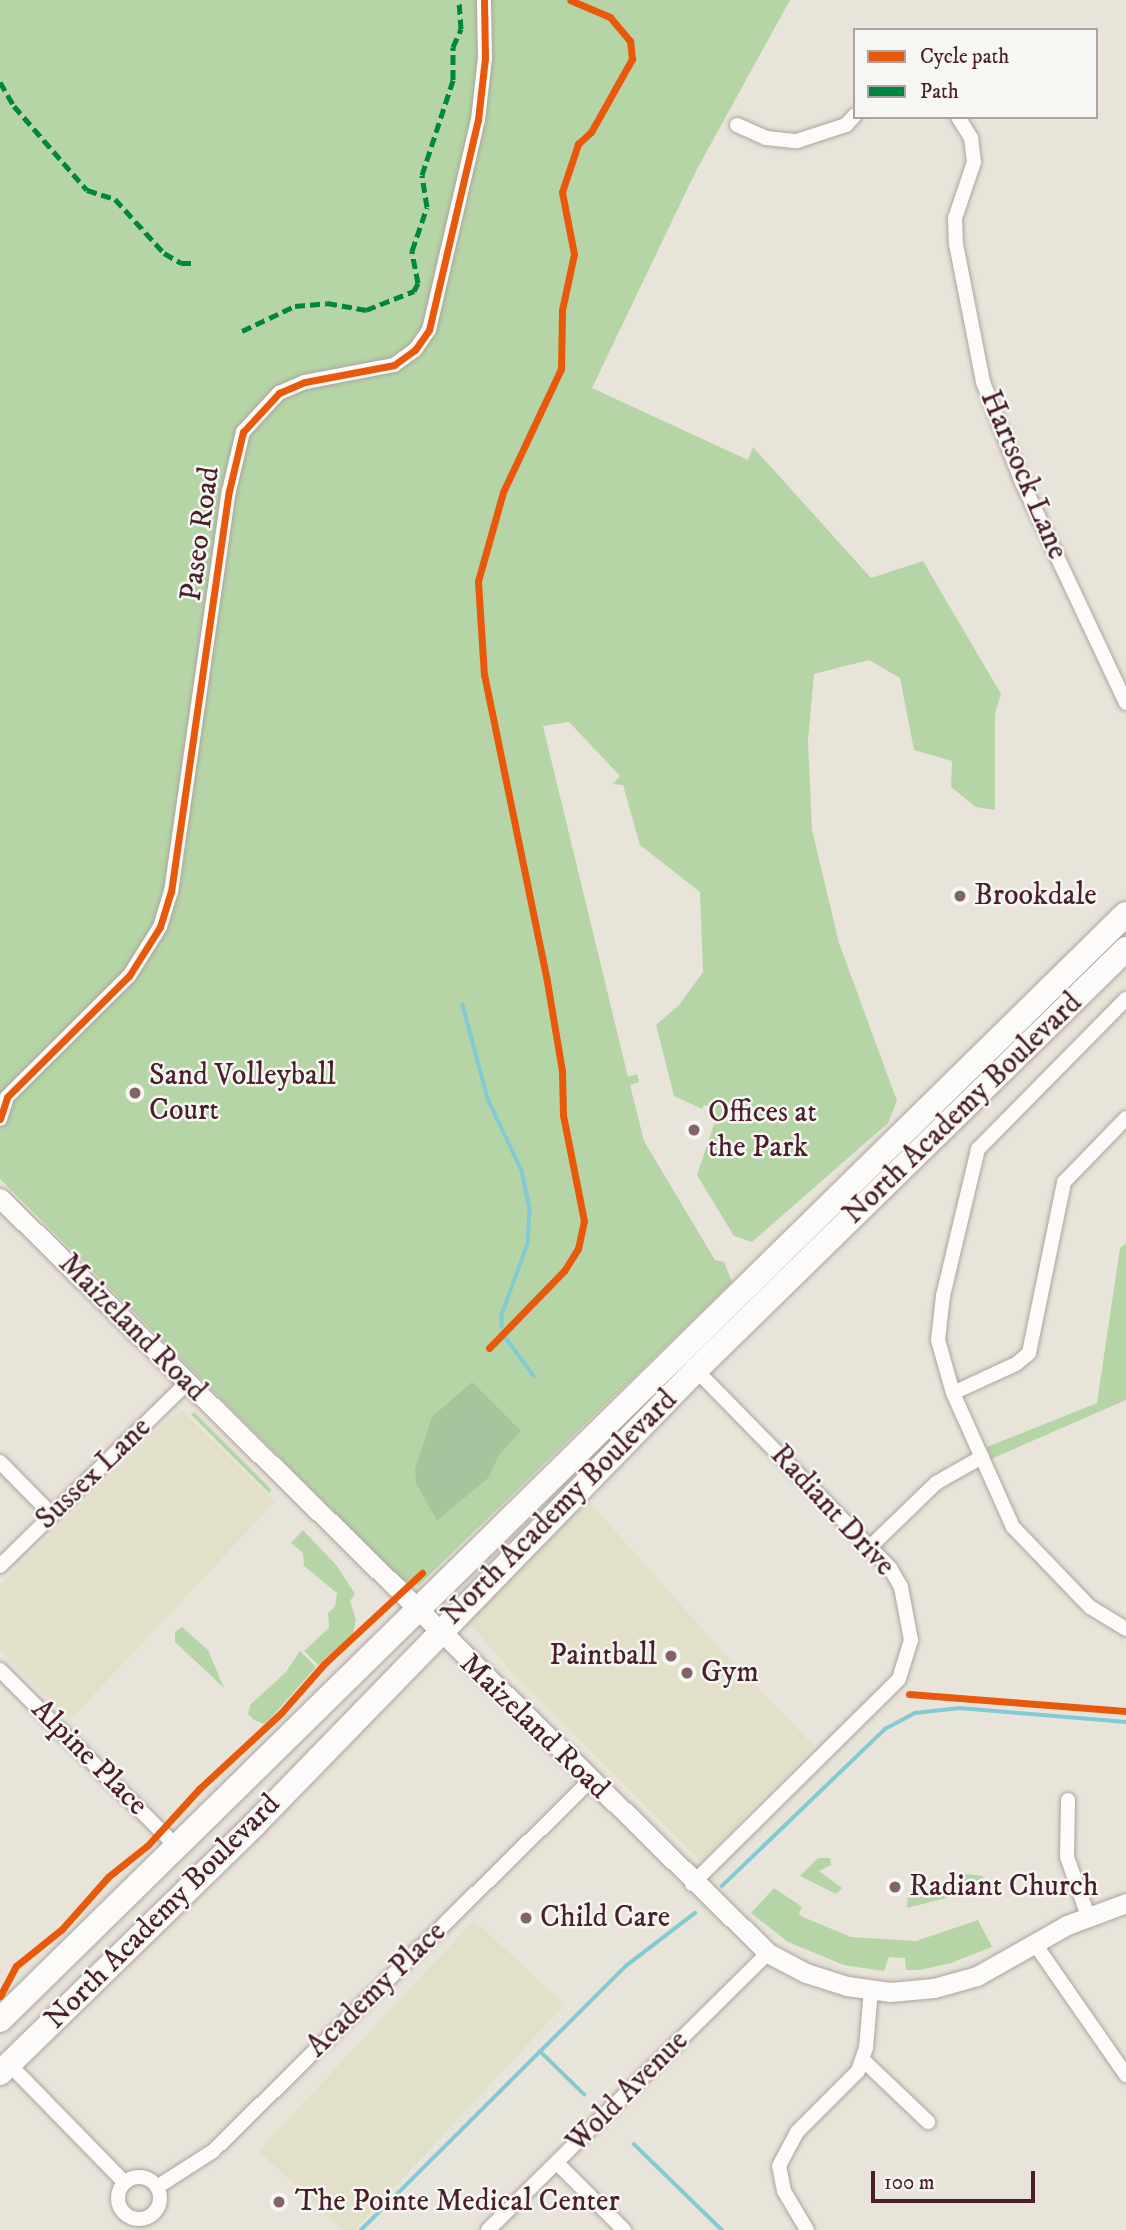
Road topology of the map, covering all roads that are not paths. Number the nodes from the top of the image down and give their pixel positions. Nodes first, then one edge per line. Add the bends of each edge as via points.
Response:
1 (484, 0) edge
2 (853, 117) edge
3 (959, 119) edge
4 (737, 125) dead end
5 (1126, 703) edge
6 (1126, 914) edge
7 (1126, 949) edge
8 (1126, 999) edge
9 (3, 1097) edge
10 (1126, 1118) edge
11 (0, 1119) edge
12 (0, 1198) edge
13 (696, 1370) junction
14 (188, 1382) junction
15 (953, 1393) junction
16 (982, 1457) junction
17 (0, 1462) edge
18 (52, 1515) junction
19 (870, 1547) junction
20 (0, 1566) edge
21 (416, 1612) junction
22 (1126, 1629) edge
23 (437, 1632) junction
24 (0, 1670) edge
25 (589, 1782) junction
26 (1068, 1800) dead end
27 (177, 1847) junction
28 (692, 1884) junction
29 (1126, 1903) edge
30 (1088, 1916) junction
31 (95, 1927) junction
32 (1035, 1944) junction
33 (768, 1953) junction
34 (871, 1990) junction
35 (0, 2020) edge
36 (863, 2060) junction
37 (4, 2068) edge
38 (1126, 2075) edge
39 (928, 2122) dead end
40 (557, 2162) junction
41 (125, 2183) junction
42 (157, 2188) junction
43 (135, 2224) edge
44 (488, 2230) edge
45 (624, 2230) edge
46 (807, 2230) edge

1 - 9 street, Paseo Road via 485,58 478,120 429,330 415,350 394,365 305,382 279,393 243,432 232,472 171,892 160,927 130,976
2 - 4 street via 846,125 797,141 766,138
3 - 5 street, Hartsock Lane via 971,138 974,162 955,218 956,244 983,382 1022,482
6 - 21 highway, North Academy Boulevard
7 - 13 highway, North Academy Boulevard
8 - 15 street via 991,1131 972,1160 939,1327 940,1353
9 - 11 street, Paseo Road
10 - 15 street via 1064,1182 1029,1353 1016,1364
12 - 14 main road, Maizeland Road
13 - 19 street, Radiant Drive
13 - 23 highway, North Academy Boulevard
14 - 18 street, Sussex Lane
14 - 21 main road, Maizeland Road
15 - 16 street
16 - 19 street via 936,1483
16 - 22 street via 1024,1541 1090,1607
17 - 18 street
18 - 20 street, Sussex Lane
19 - 28 street, Radiant Drive via 901,1587 911,1640 903,1671
21 - 23 main road, Maizeland Road
21 - 27 highway, North Academy Boulevard
23 - 25 main road, Maizeland Road
23 - 37 highway, North Academy Boulevard via 255,1824
24 - 27 street, Alpine Place
25 - 28 main road, Maizeland Road
25 - 42 street, Academy Place via 213,2151
26 - 30 street via 1067,1857
27 - 31 highway, North Academy Boulevard
28 - 33 main road, Maizeland Road
29 - 30 main road, Maizeland Road
30 - 32 main road, Maizeland Road
31 - 35 highway, North Academy Boulevard
31 - 37 highway via 88,1951 16,2021 9,2033
32 - 34 main road, Maizeland Road via 998,1967 957,1983 912,1991
32 - 38 street
33 - 34 main road, Maizeland Road via 806,1973
33 - 40 street, Wold Avenue
34 - 36 street
36 - 39 street
36 - 46 street via 783,2153 779,2166 783,2191
37 - 41 street
40 - 44 street, Wold Avenue
40 - 45 street
41 - 42 street via 138,2177
41 - 43 street via 119,2202
42 - 43 street via 156,2209

